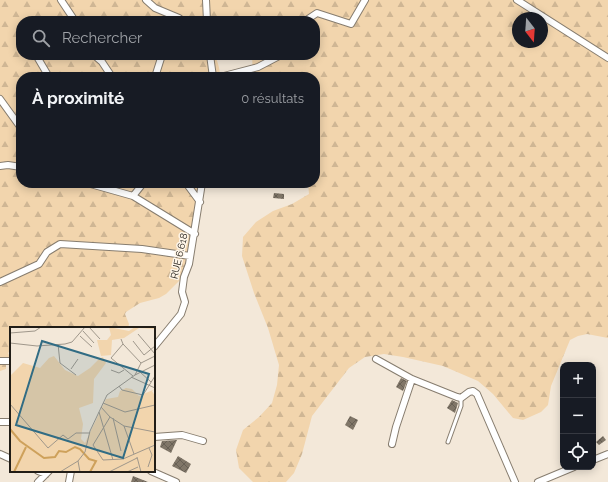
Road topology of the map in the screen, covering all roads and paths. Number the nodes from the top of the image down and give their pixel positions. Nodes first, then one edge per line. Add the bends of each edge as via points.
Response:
1 (61, 0) edge
2 (146, 0) edge
3 (206, 0) edge
4 (365, 0) edge
5 (517, 0) edge
6 (72, 16) edge
7 (174, 16) edge
8 (207, 16) edge
9 (312, 16) edge
10 (608, 58) edge
11 (39, 60) edge
12 (100, 60) edge
13 (160, 60) edge
14 (211, 60) edge
15 (271, 60) edge
16 (46, 72) edge
17 (109, 72) edge
18 (157, 72) edge
19 (212, 72) edge
20 (239, 72) edge
21 (0, 99) edge
22 (16, 121) edge
23 (0, 166) edge
24 (16, 166) edge
25 (104, 188) edge
26 (139, 188) edge
27 (190, 188) edge
28 (201, 188) edge
29 (114, 191) joint
30 (133, 196) junction
31 (200, 202) junction
32 (195, 234) junction
33 (190, 256) junction
34 (0, 282) edge
35 (155, 346) edge
36 (376, 359) dead end
37 (0, 361) edge
38 (10, 362) edge
39 (412, 380) junction
40 (461, 398) junction
41 (155, 437) edge
42 (203, 441) dead end
43 (448, 442) dead end
44 (392, 444) dead end
45 (0, 454) edge
46 (608, 454) edge
47 (10, 459) edge
48 (596, 459) edge
49 (567, 470) edge
50 (71, 472) edge
51 (153, 472) edge
52 (47, 473) edge
53 (38, 482) edge
54 (69, 482) edge
55 (176, 482) edge
56 (515, 482) edge
57 (538, 482) edge

1 - 6 street
2 - 7 street via 155,8
3 - 8 street
4 - 9 street via 351,24 317,13
5 - 10 street
11 - 16 street
12 - 17 street
13 - 18 street
14 - 19 street
15 - 20 street
21 - 22 street
23 - 24 street
25 - 29 street
26 - 30 street
27 - 31 street
28 - 31 street, RUE 6.618
29 - 30 street
30 - 32 street
31 - 32 street, RUE 6.618
32 - 33 street, RUE 6.618
33 - 34 street via 142,249 60,244 47,252 39,264
33 - 35 street, RUE 6.618 via 182,292 185,302 180,314
36 - 39 street
37 - 38 street
39 - 40 street
39 - 44 street
40 - 43 lane via 461,406
40 - 56 street via 468,392 473,391 477,394
41 - 42 street via 182,435
45 - 47 street
46 - 48 street
49 - 57 street
50 - 54 street
51 - 55 street
52 - 53 street

